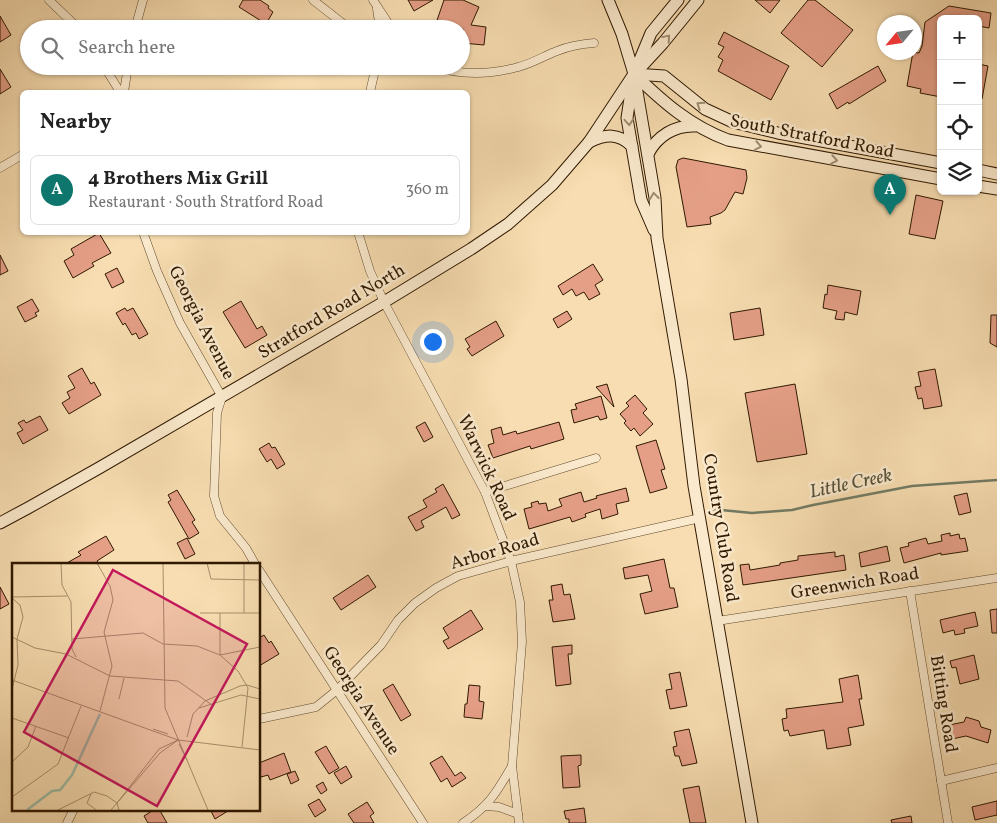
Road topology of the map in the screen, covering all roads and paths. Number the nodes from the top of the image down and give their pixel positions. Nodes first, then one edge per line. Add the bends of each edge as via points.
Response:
1 (49, 0) edge
2 (143, 0) edge
3 (313, 0) edge
4 (608, 0) edge
5 (678, 0) edge
6 (698, 0) edge
7 (375, 2) edge
8 (70, 20) edge
9 (137, 20) edge
10 (339, 20) edge
11 (378, 20) edge
12 (386, 20) edge
13 (594, 42) dead end
14 (470, 73) edge
15 (634, 74) junction
16 (110, 75) edge
17 (127, 75) edge
18 (374, 75) edge
19 (119, 90) edge
20 (124, 90) edge
21 (370, 90) edge
22 (695, 126) junction
23 (590, 142) junction
24 (632, 146) junction
25 (879, 152) junction
26 (648, 154) junction
27 (20, 156) edge
28 (937, 162) edge
29 (0, 168) edge
30 (876, 168) junction
31 (987, 172) edge
32 (937, 178) edge
33 (987, 188) edge
34 (144, 235) edge
35 (359, 235) edge
36 (657, 238) junction
37 (384, 302) junction
38 (222, 397) junction
39 (596, 458) dead end
40 (485, 492) junction
41 (700, 518) junction
42 (0, 523) edge
43 (511, 560) junction
44 (255, 563) edge
45 (260, 572) edge
46 (997, 578) edge
47 (910, 591) junction
48 (717, 621) junction
49 (337, 690) junction
50 (260, 719) edge
51 (512, 766) junction
52 (997, 768) edge
53 (940, 781) junction
54 (485, 806) junction
55 (74, 810) edge
56 (518, 814) junction
57 (67, 823) edge
58 (422, 823) edge
59 (463, 823) edge
60 (519, 823) edge
61 (752, 823) edge
62 (948, 823) edge

1 - 8 street
2 - 9 street
3 - 10 street
4 - 15 main road
5 - 15 main road via 651,33
15 -> 6 main road
7 - 11 street
7 - 12 street
13 - 14 street via 559,50 519,67
15 - 22 main road, South Stratford Road
15 - 23 main road, Stratford Road North
15 -> 24 main road, Country Club Road via 627,118
25 -> 15 main road, South Stratford Road via 734,122 701,106 664,76
15 - 26 main road, Country Club Road
16 - 19 street
17 - 20 street
18 - 21 street
22 - 26 main road via 675,129 655,142
22 -> 30 main road, South Stratford Road via 740,143
23 - 24 main road via 614,136
23 - 37 main road, Stratford Road North via 552,186 508,224
24 - 36 main road, Country Club Road via 641,200
25 - 28 main road, South Stratford Road
25 - 30 main road
36 -> 26 main road, Country Club Road
27 - 29 street
30 - 32 main road, South Stratford Road
31 - 33 main road
34 - 38 street, Georgia Avenue via 156,272 180,323
35 - 37 street, Warwick Road
36 - 41 main road, Country Club Road
37 - 38 main road, Stratford Road North
37 - 40 street, Warwick Road
38 - 42 main road, Stratford Road North
38 - 44 street, Georgia Avenue via 217,413 214,496 220,516
39 - 40 street
40 - 43 street, Warwick Road
41 - 43 street, Arbor Road
41 - 48 main road, Country Club Road
43 - 49 street, Arbor Road via 467,573 436,588 398,620 380,645
43 - 51 street, Warwick Road via 520,602 522,642
45 - 49 street, Georgia Avenue
46 - 47 street, Greenwich Road
47 - 48 street, Greenwich Road
47 - 53 street, Bitting Road
48 - 61 main road, Country Club Road
49 - 50 street, Arbor Road via 309,710
49 - 58 street, Georgia Avenue
51 - 54 street
51 - 56 street, Warwick Road
52 - 53 street
53 - 62 street, Bitting Road
54 - 56 street
54 - 59 street
55 - 57 street
56 - 60 street, Warwick Road

